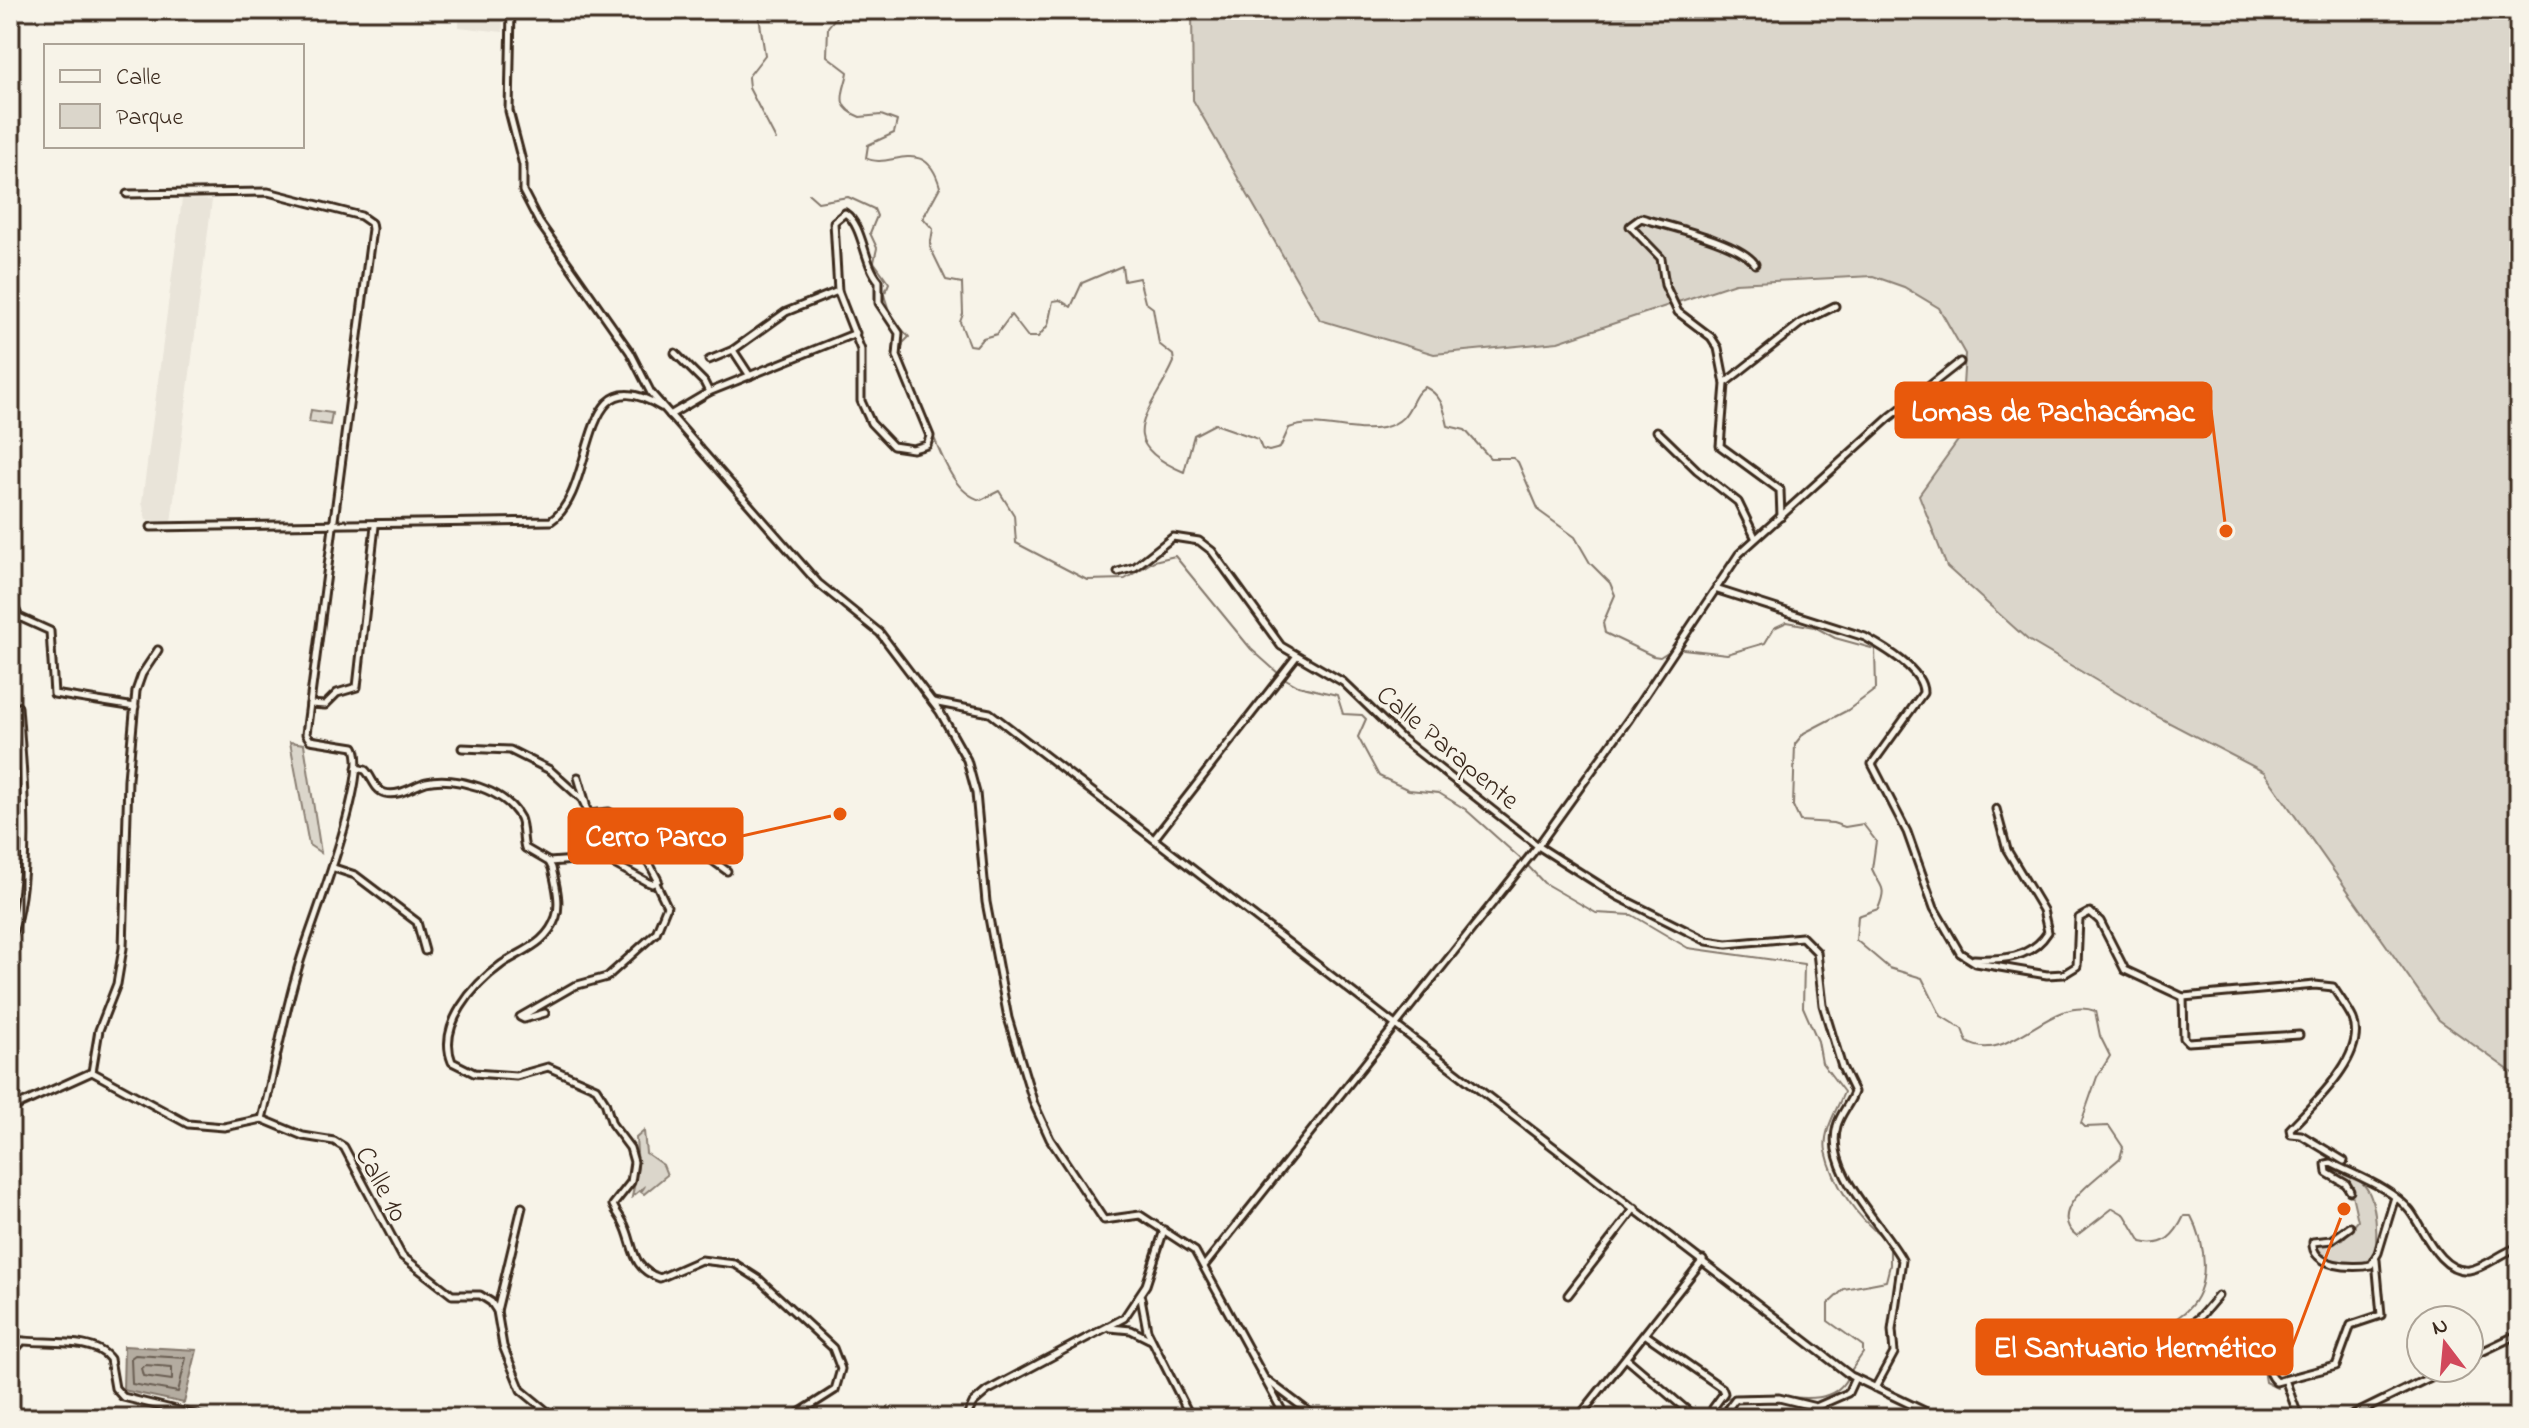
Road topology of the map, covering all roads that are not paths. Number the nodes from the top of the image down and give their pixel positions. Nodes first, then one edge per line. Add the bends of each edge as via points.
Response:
1 (511, 10) edge
2 (127, 194) dead end
3 (1755, 264) dead end
4 (838, 291) junction
5 (1835, 306) dead end
6 (856, 333) junction
7 (733, 350) junction
8 (675, 353) dead end
9 (709, 360) dead end
10 (1960, 362) dead end
11 (750, 376) junction
12 (1725, 384) junction
13 (709, 392) junction
14 (668, 412) junction
15 (1657, 431) dead end
16 (1781, 518) junction
17 (333, 526) junction
18 (375, 526) junction
19 (151, 527) dead end
20 (1755, 537) junction
21 (1118, 572) dead end
22 (1718, 590) junction
23 (10, 598) edge
24 (158, 650) dead end
25 (1296, 657) junction
26 (932, 701) junction
27 (310, 704) junction
28 (18, 707) dead end
29 (135, 707) junction
30 (462, 748) dead end
31 (356, 768) junction
32 (578, 777) dead end
33 (586, 805) junction
34 (1996, 809) dead end
35 (588, 814) junction
36 (1154, 839) junction
37 (1538, 846) junction
38 (549, 862) junction
39 (334, 868) junction
40 (727, 871) dead end
41 (656, 883) junction
42 (10, 941) edge
43 (425, 951) dead end
44 (1969, 959) junction
45 (2183, 997) junction
46 (545, 1013) dead end
47 (1398, 1024) junction
48 (2299, 1035) dead end
49 (92, 1072) junction
50 (10, 1109) edge
51 (262, 1119) junction
52 (2344, 1161) dead end
53 (2350, 1191) dead end
54 (2395, 1197) junction
55 (522, 1207) dead end
56 (1635, 1208) junction
57 (2350, 1227) dead end
58 (1164, 1230) junction
59 (2519, 1247) edge
60 (1703, 1260) junction
61 (2376, 1260) junction
62 (1204, 1266) junction
63 (1568, 1295) dead end
64 (2218, 1296) dead end
65 (1141, 1297) junction
66 (497, 1311) junction
67 (1109, 1328) junction
68 (2519, 1334) edge
69 (1646, 1335) junction
70 (10, 1339) edge
71 (1151, 1340) junction
72 (22, 1342) junction
73 (2485, 1350) edge
74 (10, 1355) edge
75 (1627, 1359) junction
76 (1263, 1378) junction
77 (1855, 1378) junction
78 (2286, 1382) junction
79 (2416, 1384) edge
80 (1875, 1388) junction
81 (197, 1417) edge
82 (208, 1418) edge
83 (555, 1418) edge
84 (791, 1418) edge
85 (966, 1418) edge
86 (1191, 1418) edge
87 (1286, 1418) edge
88 (1317, 1418) edge
89 (1578, 1418) edge
90 (1696, 1418) edge
91 (1722, 1418) edge
92 (1738, 1418) edge
93 (1938, 1418) edge
94 (2299, 1418) edge
95 (2347, 1418) edge

1 - 14 street via 509,104 526,200
2 - 17 street via 268,192 371,223
3 - 12 street via 1725,246 1661,224 1641,218 1630,226 1661,258 1665,285 1678,312 1715,342
4 - 6 street
4 - 6 street via 834,222 845,213 853,221 868,269 879,281 879,303 899,333 897,356 930,436 926,447 893,446 871,423 861,401
4 - 7 street via 777,317
5 - 12 street via 1801,323
6 - 11 street
7 - 9 street
7 - 11 street
8 - 13 street
10 - 16 street via 1890,417
11 - 13 street
12 - 16 street via 1720,446 1780,490
13 - 14 street
14 - 18 street via 633,392 609,400 567,504 551,521
14 - 26 street via 818,583 880,633
15 - 20 street via 1738,502
16 - 20 street
17 - 18 street
17 - 19 street
17 - 27 street
18 - 27 street via 357,687 337,693 325,705
20 - 22 street
21 - 25 street, Calle Parapente via 1135,567 1173,537 1199,541 1221,562 1275,639
22 - 37 street
22 - 44 street via 1865,637 1920,679 1923,693 1872,764 1907,832 1934,908 1960,953
23 - 29 street via 19,617 50,631 54,694
24 - 29 street via 139,680
25 - 36 street
25 - 37 street, Calle Parapente via 1343,682 1402,739
26 - 36 street via 990,713
26 - 58 street via 974,779 989,925 1008,1018 1034,1104 1066,1167 1101,1218 1115,1221 1140,1215
27 - 31 street via 307,738 354,747
28 - 42 street via 23,841 19,912
29 - 49 street via 123,948
30 - 33 street via 505,749 521,755 555,773
31 - 38 street via 365,770 386,793 434,781 496,794 521,820 525,848
31 - 39 street
32 - 33 street
33 - 35 street
34 - 44 street via 2007,850 2043,910 2048,932 2017,956
35 - 40 street via 609,812 640,833 686,841
35 - 41 street via 610,825 648,861
36 - 47 street
37 - 47 street
37 - 80 street, Calle Parapente via 1629,903 1707,941 1802,937 1817,952 1823,1005 1854,1092 1837,1124 1840,1162 1861,1203 1902,1260 1894,1353
38 - 41 street via 600,857
38 - 84 street via 558,910 550,931 487,976 466,1000 449,1034 452,1062 474,1073 516,1076 548,1067 601,1093 612,1124 633,1157 631,1182 613,1205 638,1264 660,1278 701,1260 735,1264 760,1280 837,1356 841,1377 835,1390
39 - 43 street via 355,875 417,922
39 - 51 street via 303,952
41 - 46 street via 667,906 656,933 601,981 574,986 520,1017
44 - 45 street via 2004,969 2064,974 2077,966 2079,918 2090,912 2125,970
45 - 48 street via 2188,1042
45 - 52 street via 2333,987 2354,1020 2353,1049 2337,1077 2290,1129
47 - 56 street
47 - 62 street
49 - 50 street
49 - 51 street via 188,1124 224,1127
51 - 66 street, Calle 10 via 344,1147 402,1256 452,1295 480,1295
53 - 54 street via 2327,1173 2326,1164
54 - 59 street via 2451,1266 2469,1270
54 - 61 street
55 - 66 street
56 - 60 street
56 - 63 street
57 - 61 street via 2332,1240 2313,1242 2318,1256 2359,1268
58 - 62 street via 1191,1247
58 - 65 street
60 - 69 street
60 - 77 street
61 - 78 street via 2381,1315 2351,1325 2336,1366
62 - 76 street
64 - 78 street via 2166,1344 2167,1355 2236,1361 2243,1359 2251,1343 2261,1340 2268,1374 2276,1382
65 - 67 street
65 - 71 street
66 - 83 street via 503,1346 521,1390
67 - 71 street via 1131,1330
67 - 85 street via 987,1391
68 - 73 street
69 - 75 street
69 - 91 street via 1724,1390 1713,1408
70 - 72 street
71 - 86 street
72 - 74 street
72 - 81 street via 93,1345 108,1355 115,1388 123,1397
75 - 89 street
75 - 90 street
76 - 87 street
76 - 88 street
77 - 80 street
77 - 92 street via 1848,1393 1820,1407 1779,1398 1735,1399 1729,1407
78 - 94 street
79 - 95 street
80 - 93 street
81 - 82 street

